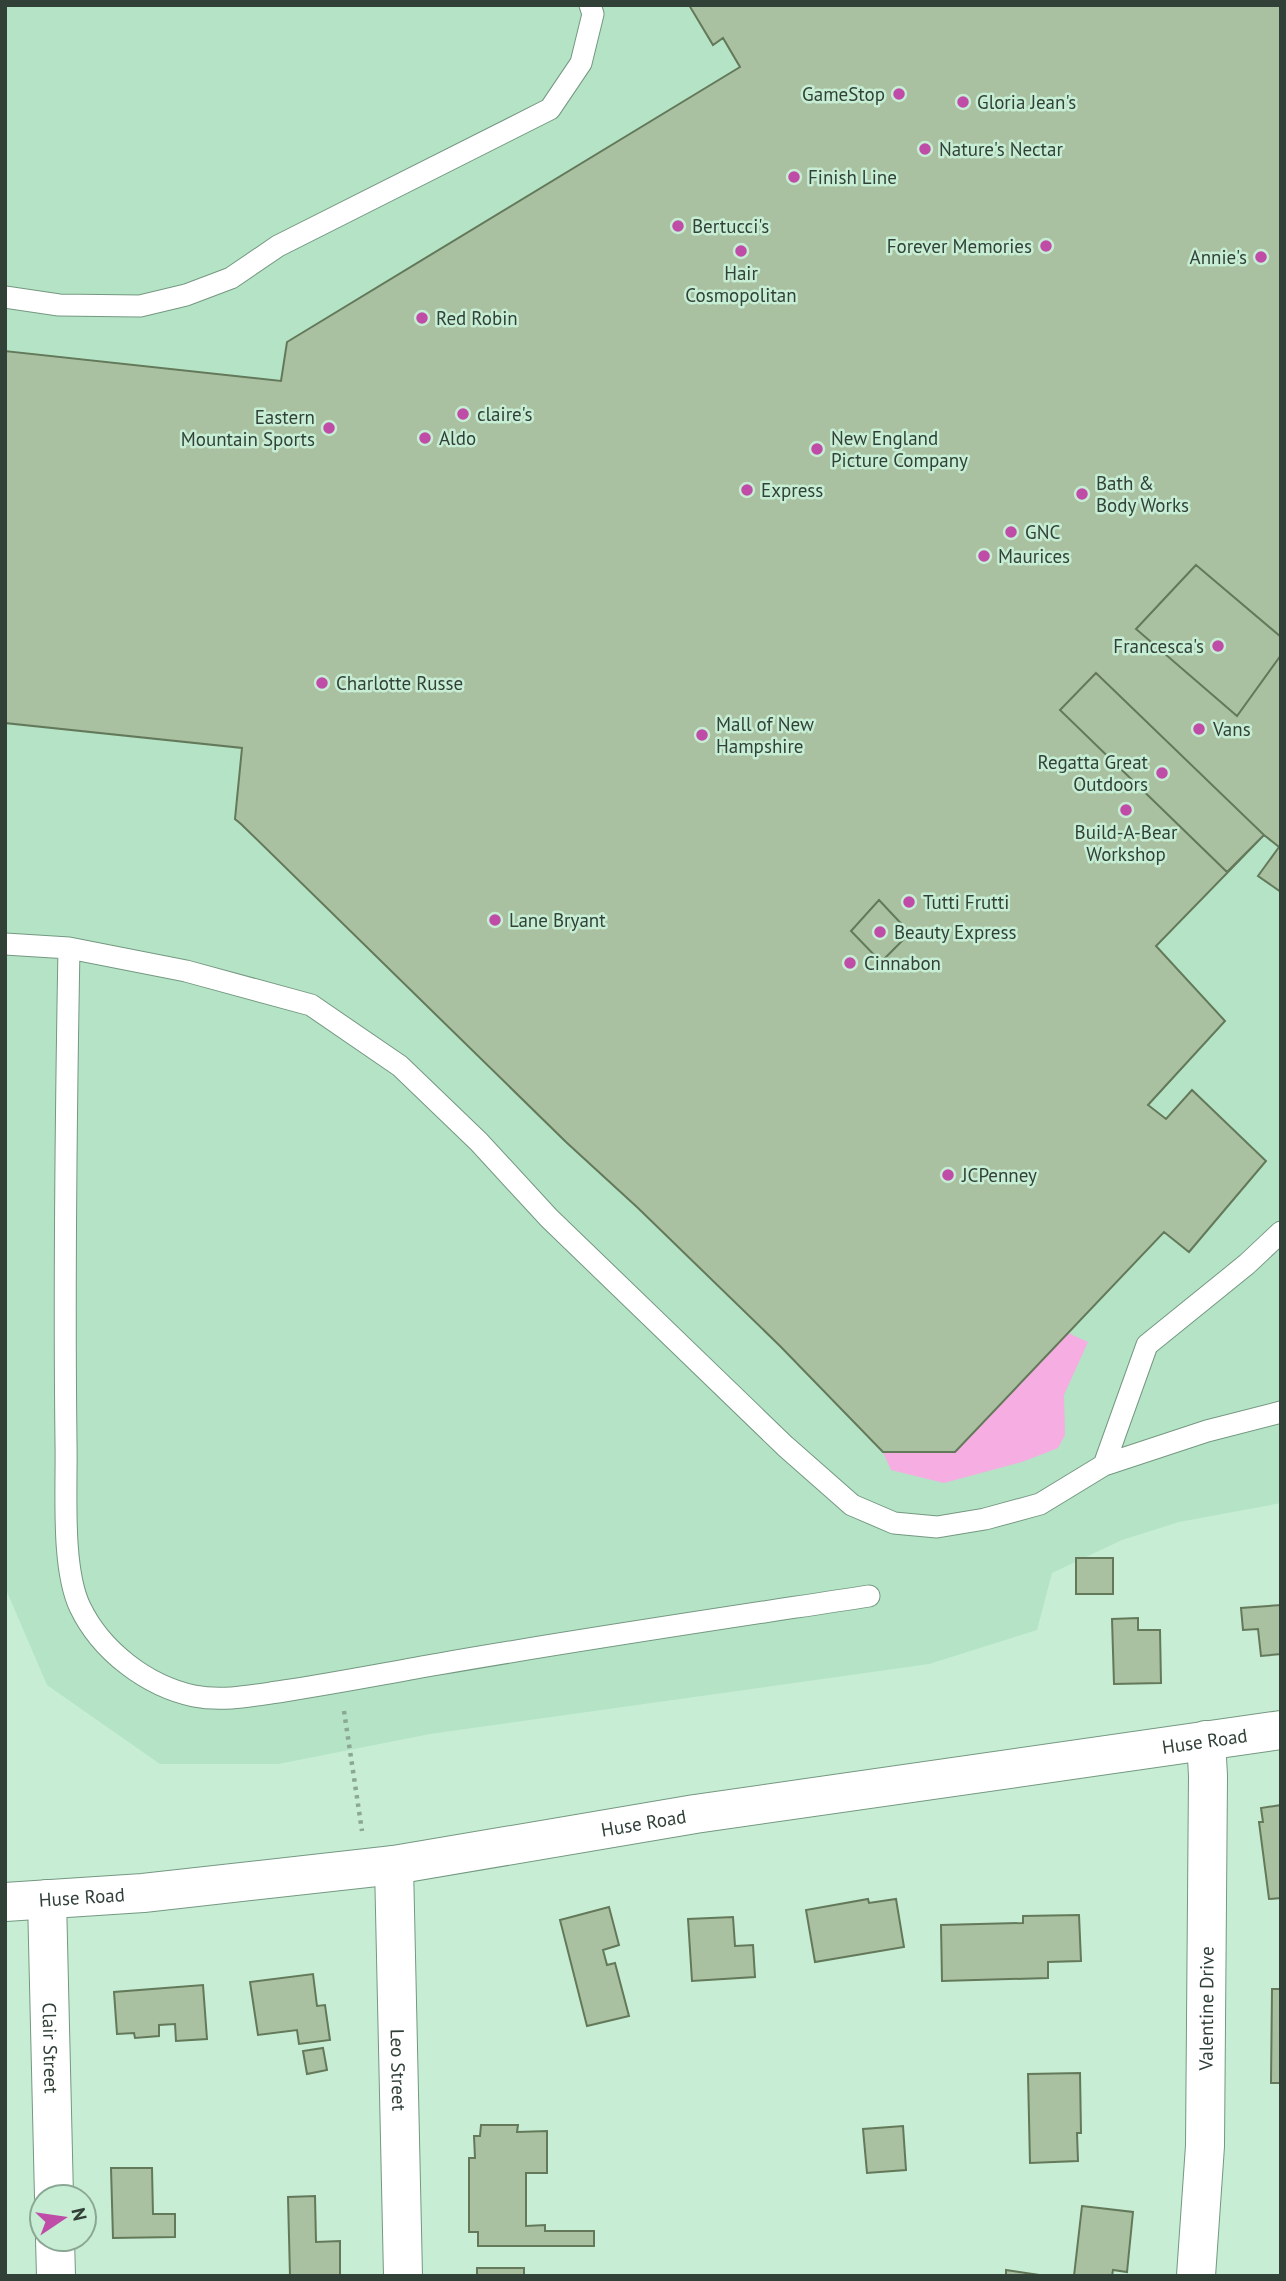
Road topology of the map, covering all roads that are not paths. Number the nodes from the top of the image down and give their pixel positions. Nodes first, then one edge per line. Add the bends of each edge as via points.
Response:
1 (590, 5) edge
2 (5, 297) edge
3 (5, 944) edge
4 (69, 948) junction
5 (1281, 1232) edge
6 (1281, 1412) edge
7 (1104, 1465) junction
8 (869, 1596) dead end
9 (1281, 1730) edge
10 (1206, 1740) junction
11 (394, 1865) junction
12 (47, 1899) junction
13 (5, 1902) edge
14 (54, 2183) edge
15 (55, 2253) edge
16 (56, 2276) edge
17 (403, 2276) edge
18 (1196, 2276) edge

1 - 2 lane via 593,14 581,63 550,109 278,246 231,278 140,306 59,305
3 - 4 lane
4 - 7 lane via 186,971 311,1005 365,1040 400,1066 627,1295 852,1505 894,1523 937,1527 985,1520 1040,1504
4 - 8 lane via 68,1542 78,1604 119,1657 165,1687 196,1696 234,1698
5 - 7 lane via 1147,1345
6 - 7 lane
9 - 10 street, Huse Road
10 - 11 street, Huse Road via 695,1814
10 - 18 street, Valentine Drive via 1205,2146
11 - 12 street, Huse Road
11 - 17 street, Leo Street
12 - 13 street, Huse Road
12 - 14 street, Clair Street
15 - 16 street

